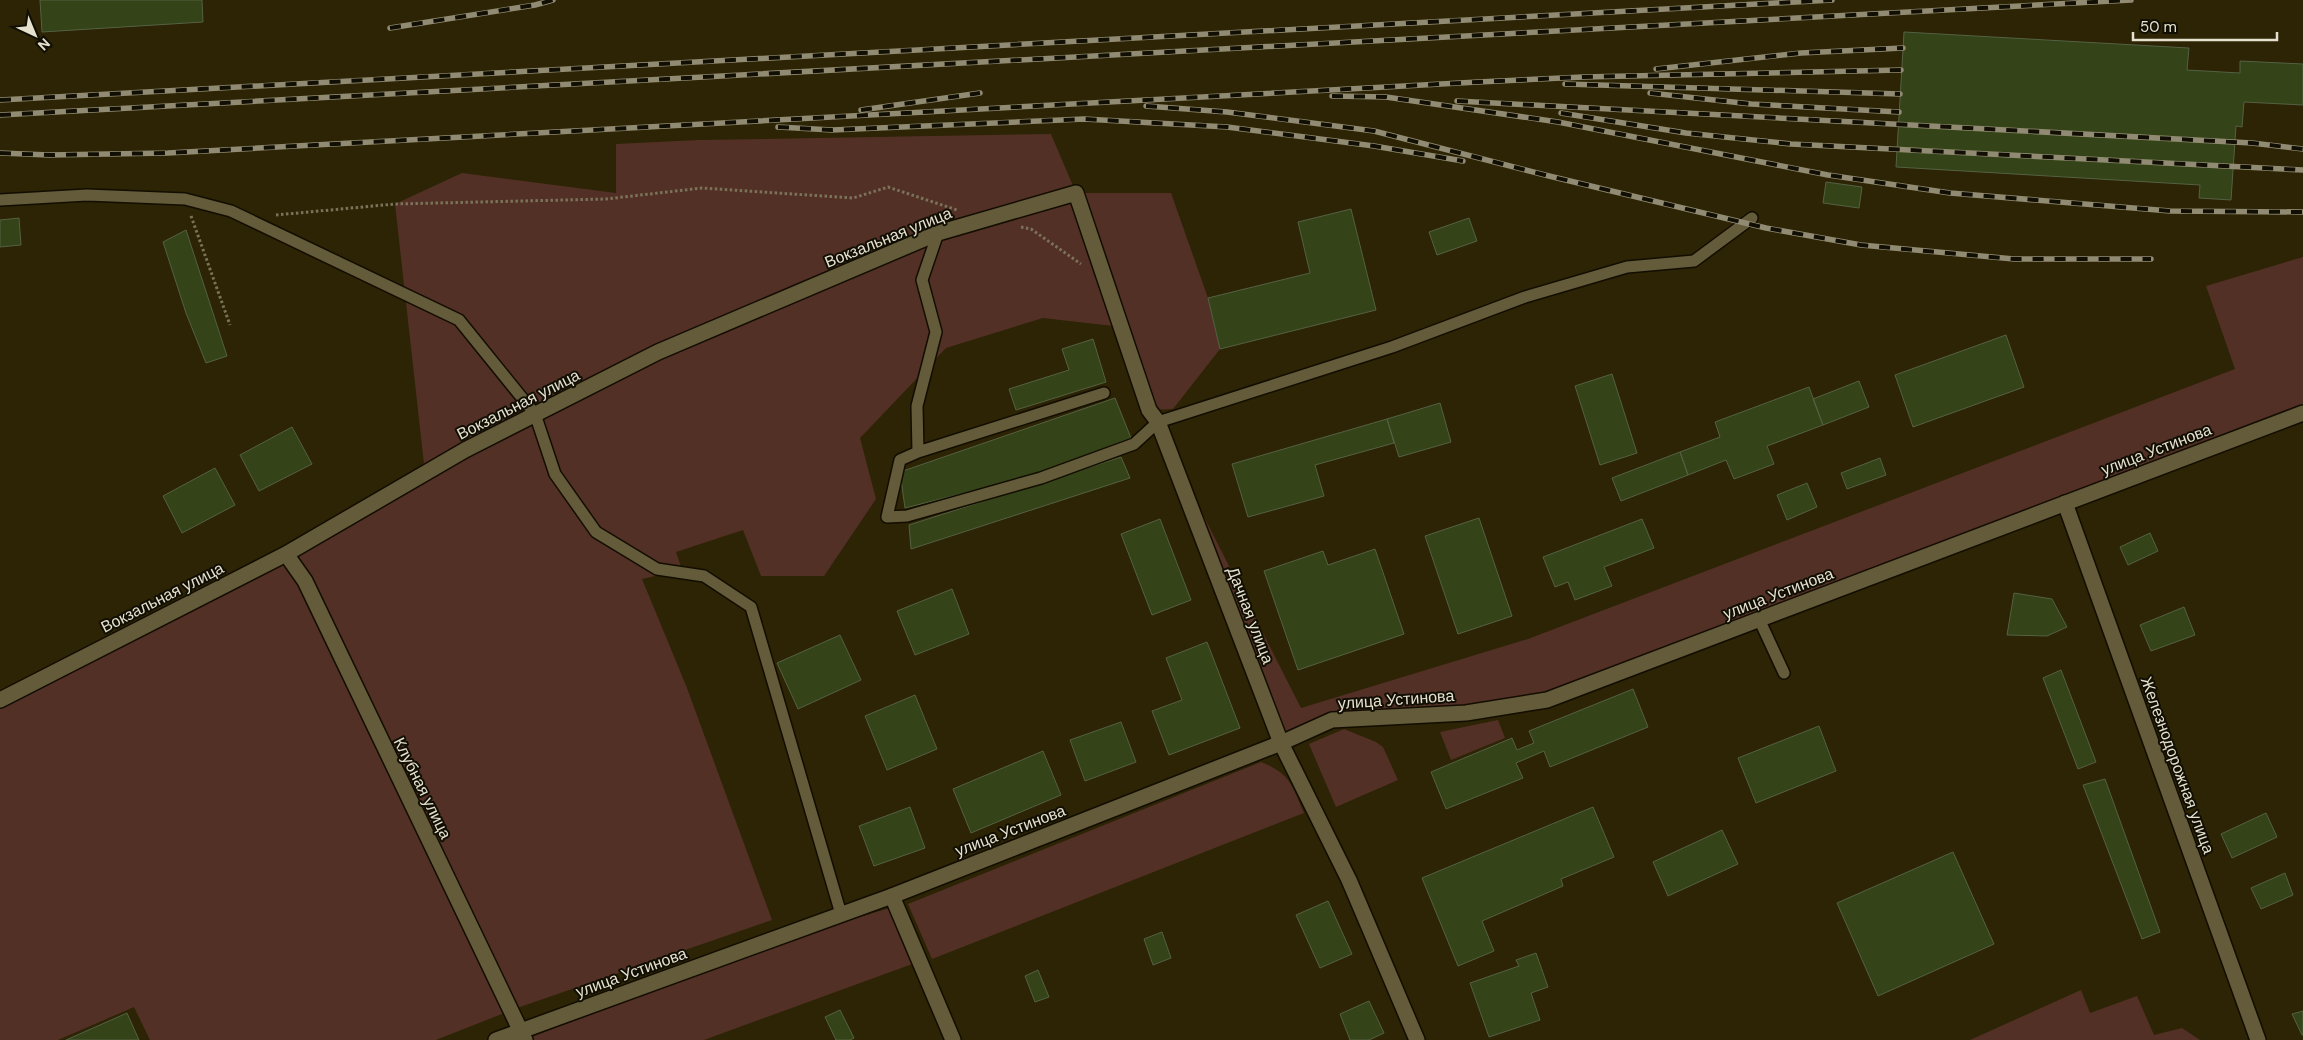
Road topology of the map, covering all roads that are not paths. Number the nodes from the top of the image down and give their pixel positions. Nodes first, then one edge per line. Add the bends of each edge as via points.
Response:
1 (1076, 193) joint
2 (0, 200) edge
3 (1752, 218) dead end
4 (938, 233) junction
5 (1104, 393) dead end
6 (2303, 413) edge
7 (535, 414) junction
8 (1158, 422) junction
9 (918, 452) junction
10 (2065, 503) junction
11 (286, 554) junction
12 (1759, 619) junction
13 (1784, 673) dead end
14 (0, 700) edge
15 (1281, 743) junction
16 (892, 896) junction
17 (841, 914) junction
18 (522, 1035) edge
19 (496, 1040) edge
20 (953, 1040) edge
21 (1417, 1040) edge
22 (2258, 1040) edge

1 - 4 street, Вокзальная улица
1 - 8 street, Дачная улица via 1149,410
2 - 7 lane via 87,195 185,199 240,216 459,320
3 - 8 lane via 1694,262 1627,267 1525,297 1392,347
4 - 7 street, Вокзальная улица via 658,352
4 - 9 lane via 922,280 936,332 917,406
5 - 9 lane
6 - 10 street, улица Устинова
7 - 11 street, Вокзальная улица via 465,450
7 - 17 lane via 555,474 596,532 657,569 704,576 751,607
8 - 9 lane via 1134,444 1041,478 907,516 888,517 900,460
8 - 15 street, Дачная улица
10 - 12 street, улица Устинова
10 - 22 street, Железнодорожная улица
11 - 14 street, Вокзальная улица
11 - 18 street, Клубная улица via 305,581
12 - 13 lane
12 - 15 street, улица Устинова via 1547,700 1466,713 1332,720
15 - 16 street, улица Устинова
15 - 21 street, Дачная улица via 1349,880
16 - 17 street, улица Устинова
16 - 20 street
17 - 18 street, улица Устинова
18 - 19 street, улица Устинова

